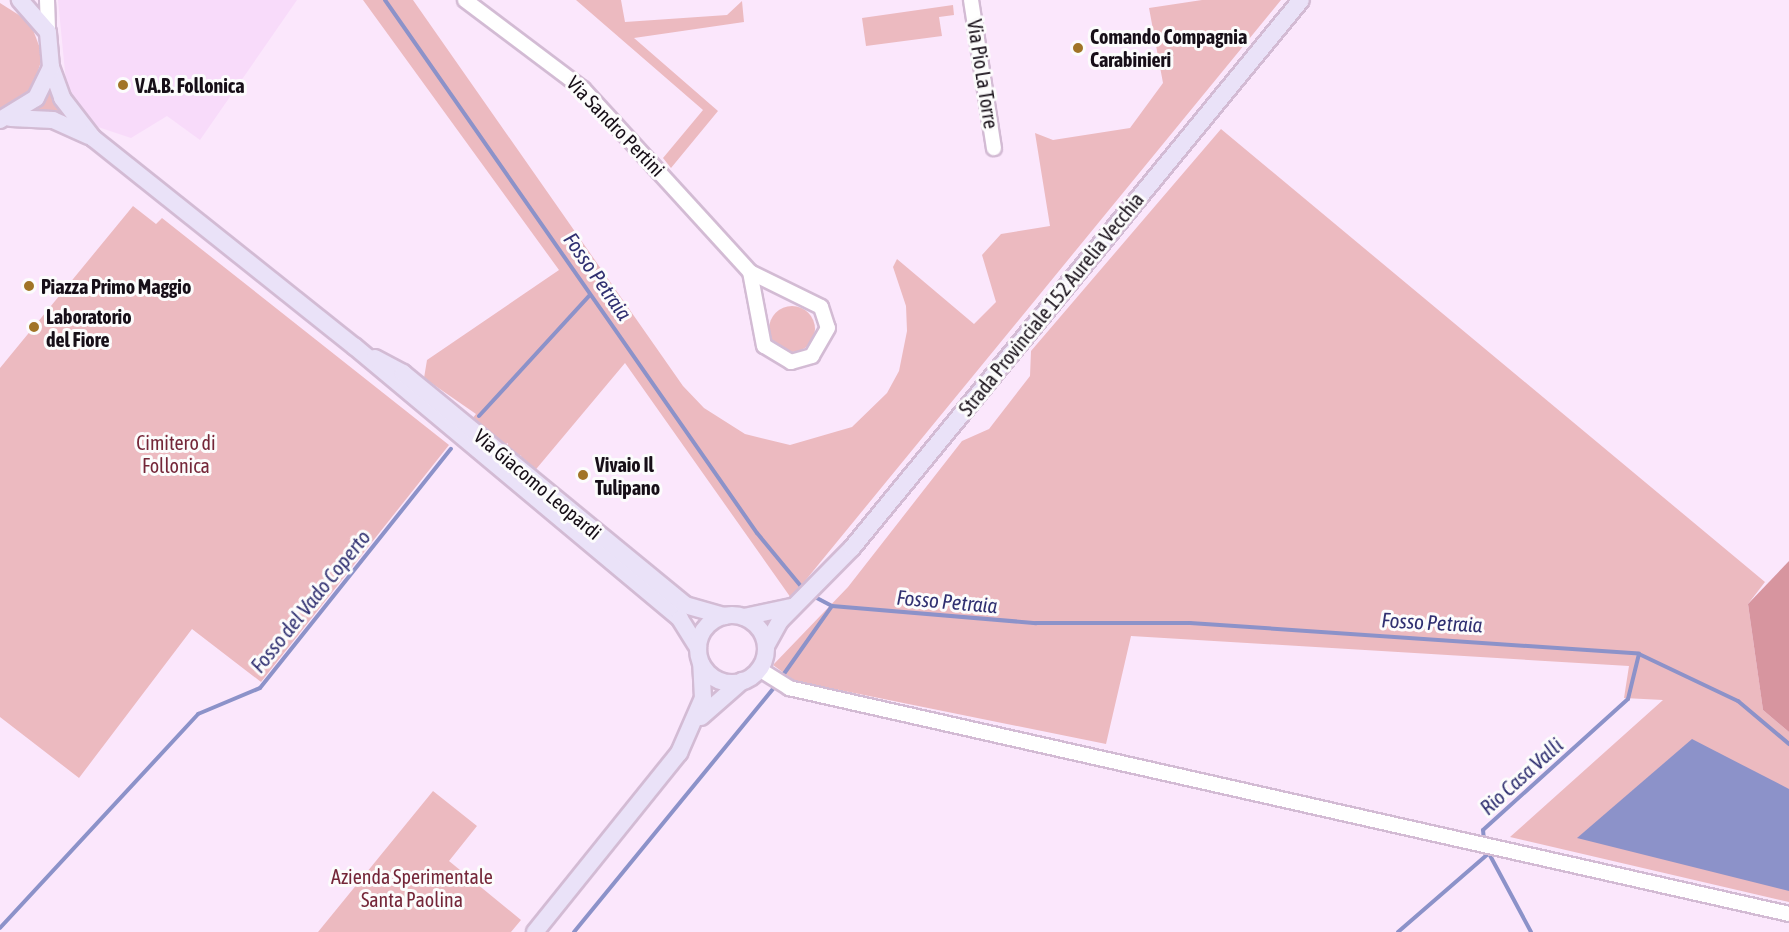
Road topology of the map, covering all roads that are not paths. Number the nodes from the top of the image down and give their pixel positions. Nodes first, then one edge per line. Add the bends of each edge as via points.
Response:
1 (20, 0) edge
2 (47, 0) edge
3 (465, 0) edge
4 (971, 0) edge
5 (1300, 0) edge
6 (48, 32) junction
7 (51, 67) junction
8 (3, 119) edge
9 (93, 138) junction
10 (994, 148) dead end
11 (750, 272) junction
12 (354, 346) junction
13 (797, 604) junction
14 (724, 616) junction
15 (744, 617) junction
16 (766, 646) junction
17 (699, 656) junction
18 (763, 672) junction
19 (743, 681) junction
20 (693, 727) junction
21 (1789, 914) edge
22 (535, 932) edge

1 - 6 main road
2 - 6 street
3 - 11 street, Via Sandro Pertini via 583,89
4 - 10 street, Via Pio La Torre
5 - 13 main road, Strada Provinciale 152 Aurelia Vecchia via 830,573
6 - 7 main road, Via Giacomo Leopardi
7 - 8 main road, Via Giacomo Leopardi via 36,98
7 - 9 main road, Via Giacomo Leopardi via 62,98
8 - 9 main road, Via Giacomo Leopardi via 53,120
9 - 12 main road, Via Giacomo Leopardi
11 - 11 street, Via Sandro Pertini via 764,346 791,362 812,356 828,328 822,307
12 - 14 main road, Via Giacomo Leopardi via 403,373 685,605
12 - 17 main road, Via Giacomo Leopardi via 680,619
13 - 15 main road, Strada Provinciale 152 Aurelia Vecchia
13 - 16 main road, Strada Provinciale 152 Aurelia Vecchia via 777,624
14 - 15 main road, Strada Provinciale 152 Aurelia Vecchia
14 - 17 main road via 707,625
15 - 16 main road via 761,632
16 - 18 main road, Strada Provinciale 152 Aurelia Vecchia
17 - 19 main road via 718,680
17 - 20 main road via 704,693
18 - 19 main road
18 - 21 street via 789,688
19 - 20 main road via 718,697
20 - 22 main road via 642,804

